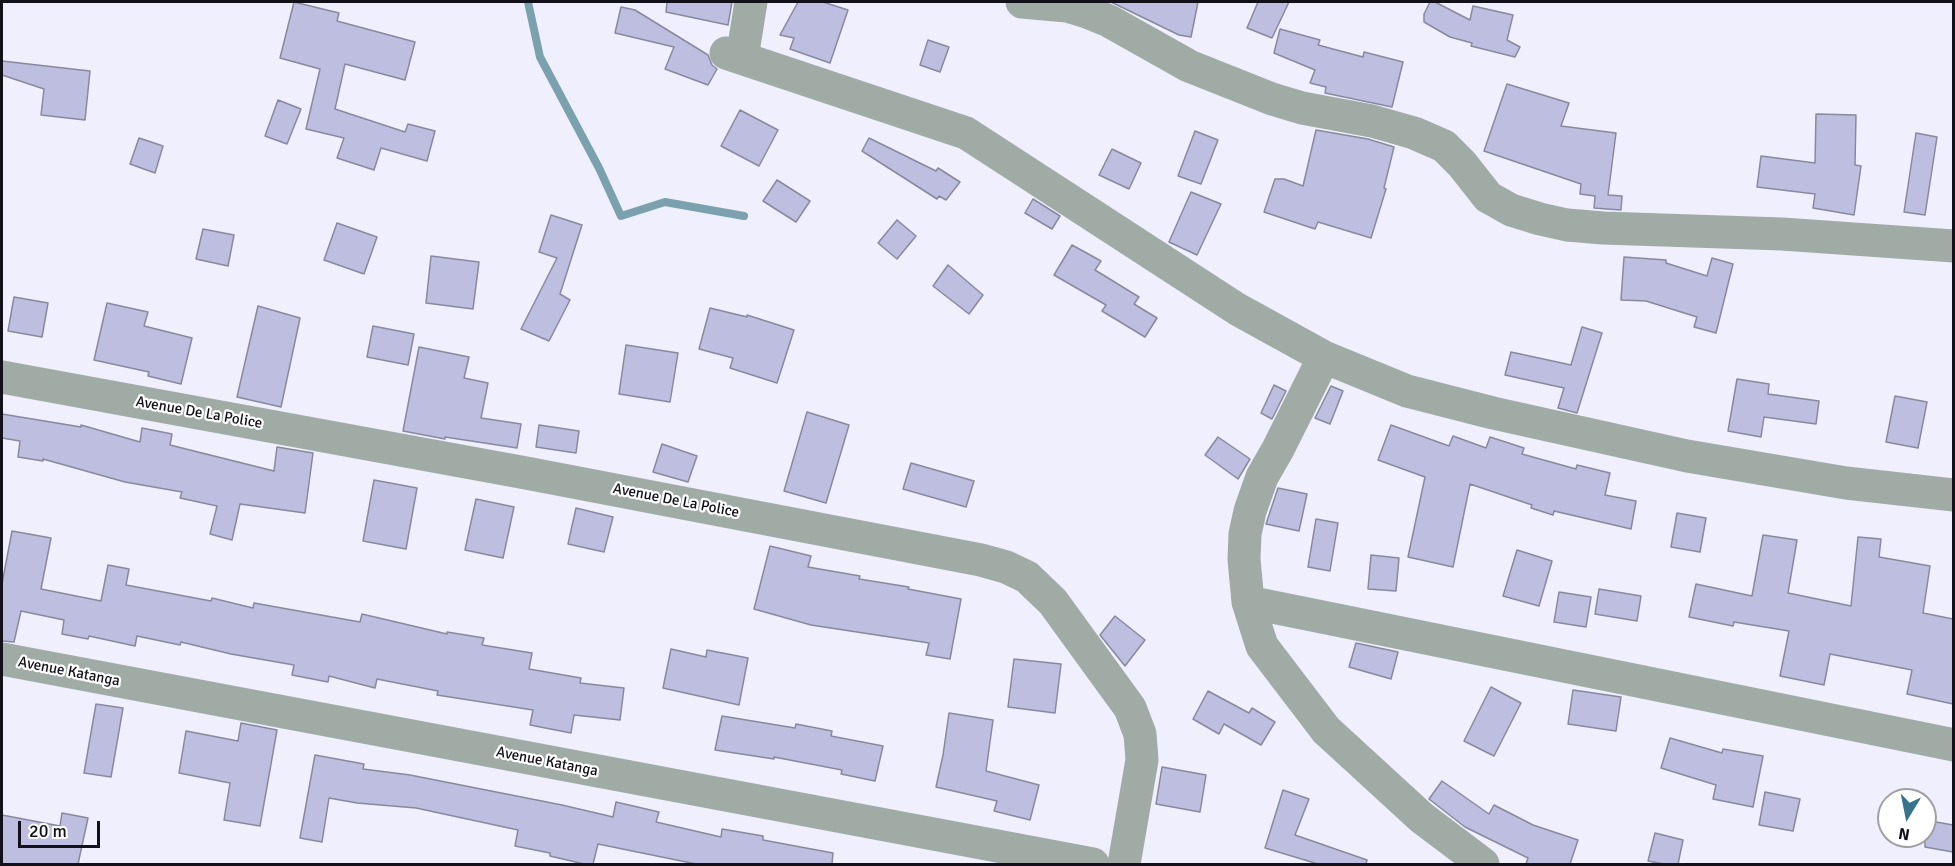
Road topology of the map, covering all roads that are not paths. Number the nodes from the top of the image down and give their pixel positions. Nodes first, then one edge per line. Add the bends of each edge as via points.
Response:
1 (751, 2) edge
2 (1022, 2) edge
3 (1953, 246) edge
4 (1324, 357) junction
5 (2, 377) edge
6 (1953, 495) edge
7 (1248, 602) junction
8 (2, 659) edge
9 (1953, 746) edge
10 (1093, 864) edge
11 (1124, 864) edge
12 (1483, 864) edge

1 - 4 street via 734,56 966,133 1238,309
2 - 3 street via 1087,12 1189,66 1272,99 1414,133 1444,146 1488,197 1511,210 1540,219 1603,228 1782,234
4 - 6 street via 1407,391 1687,456 1846,483
4 - 7 street via 1262,477 1251,511 1244,560
5 - 11 street, Avenue De La Police via 560,479 1005,567 1027,577 1053,602 1130,708 1140,734 1142,760
7 - 9 street
7 - 12 street via 1262,646 1326,730 1422,818
8 - 10 street, Avenue Katanga

